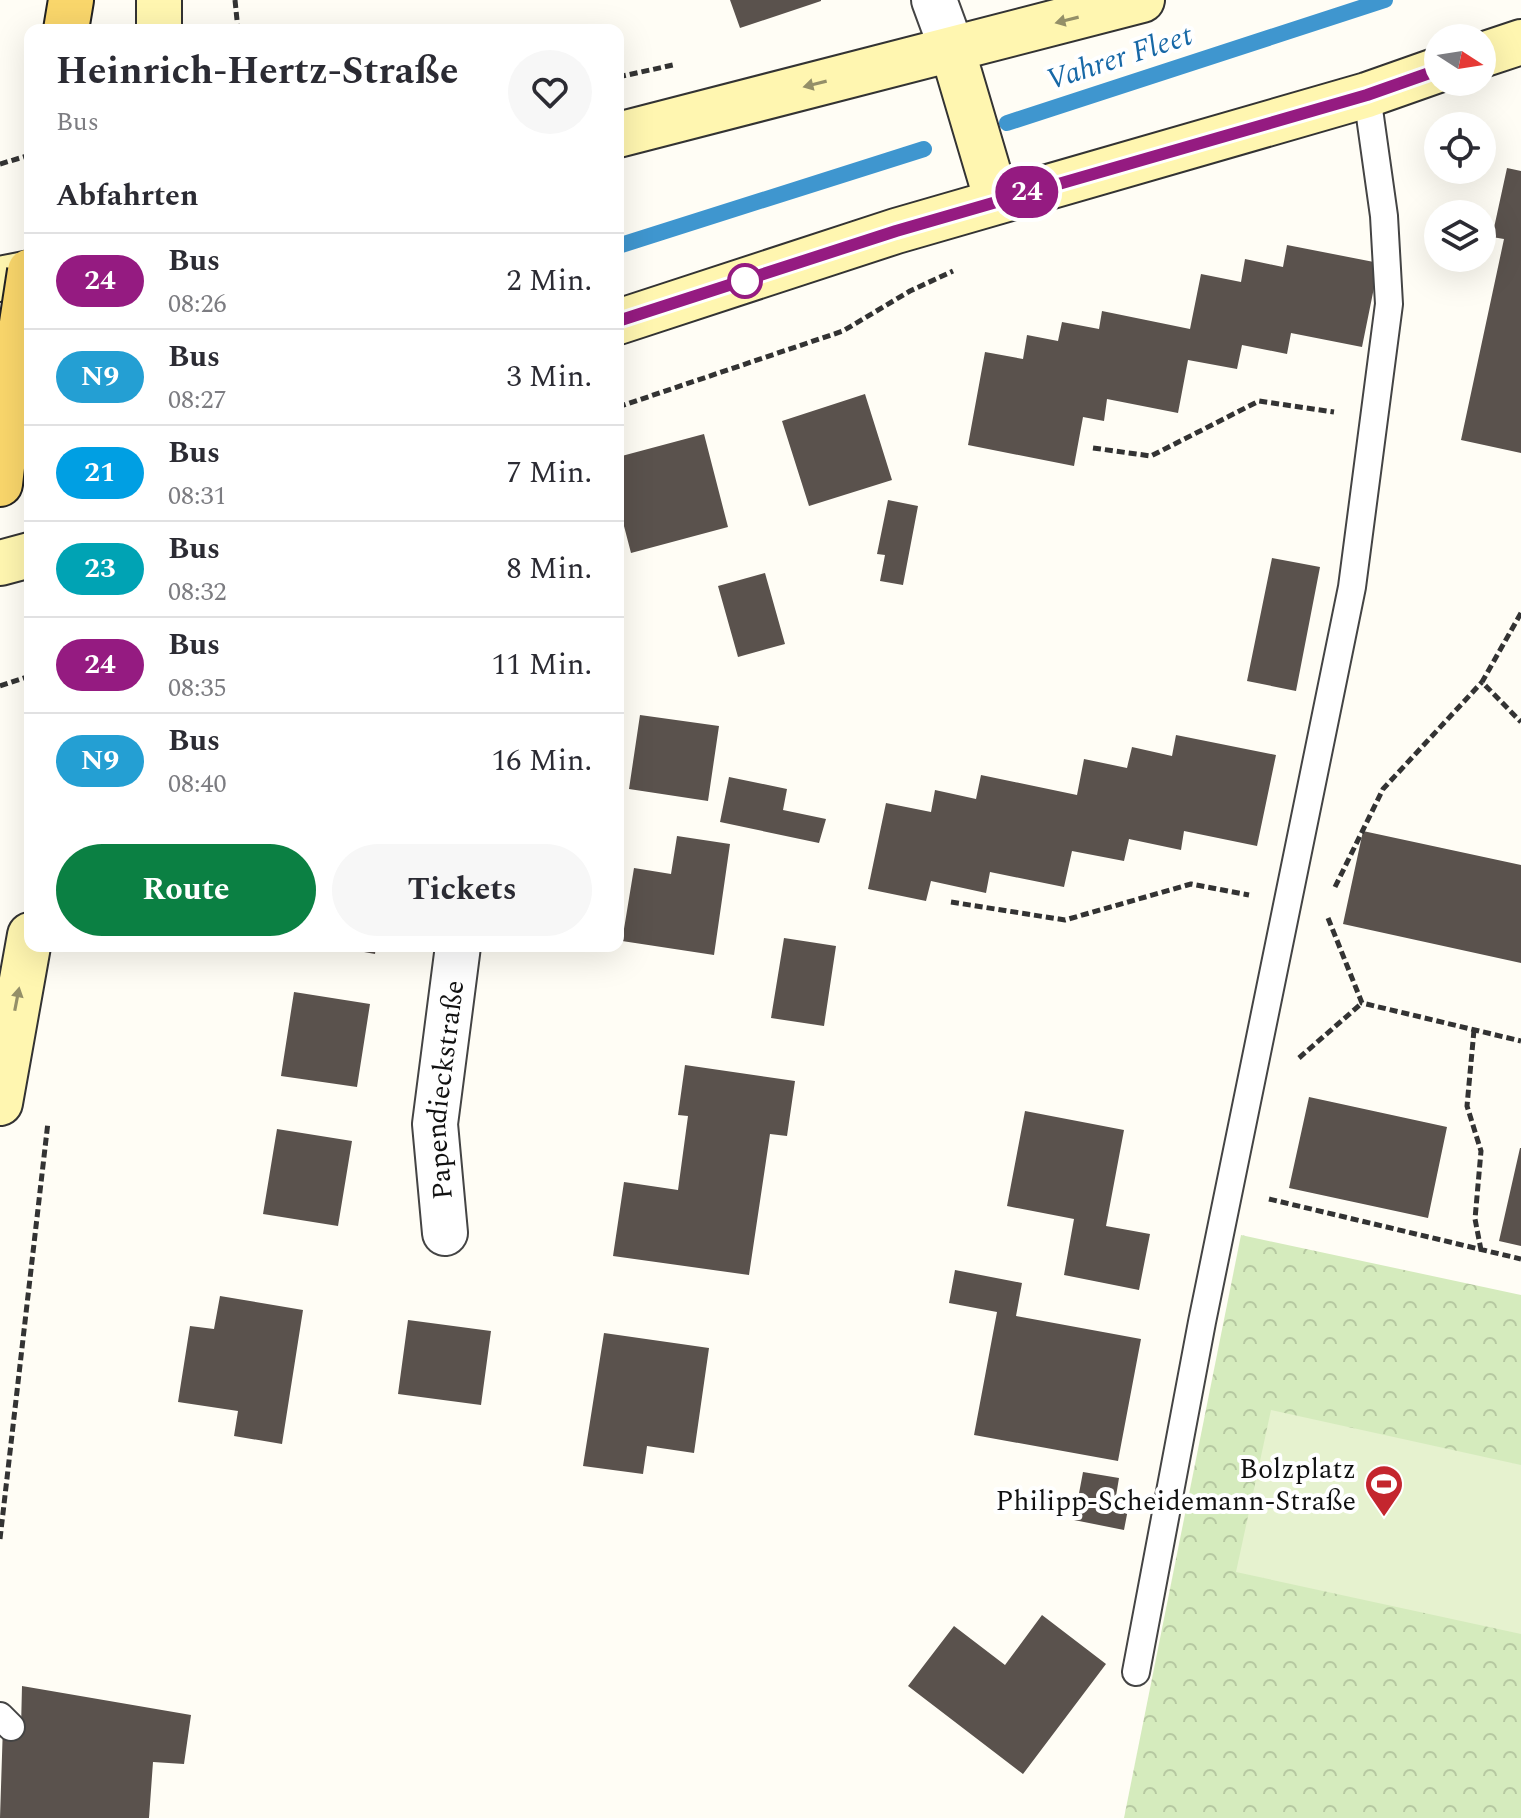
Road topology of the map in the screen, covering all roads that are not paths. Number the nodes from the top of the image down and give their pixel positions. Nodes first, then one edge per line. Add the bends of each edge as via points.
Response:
1 (71, 0) edge
2 (159, 0) edge
3 (934, 0) edge
4 (1142, 0) edge
5 (67, 24) edge
6 (159, 24) edge
7 (1521, 42) edge
8 (952, 49) junction
9 (1496, 50) edge
10 (1424, 75) edge
11 (1367, 95) junction
12 (624, 133) edge
13 (997, 201) junction
14 (24, 273) edge
15 (0, 279) edge
16 (24, 311) edge
17 (624, 320) edge
18 (0, 484) edge
19 (24, 557) edge
20 (0, 563) edge
21 (27, 952) edge
22 (457, 952) edge
23 (0, 1103) edge
24 (445, 1233) dead end
25 (1136, 1672) dead end

1 - 5 main road
2 - 6 main road
3 - 8 street
4 -> 8 main road
7 - 9 main road
8 -> 12 main road
8 - 13 main road
10 - 11 main road
11 - 13 main road
11 - 25 lane via 1384,216 1389,304 1352,587
13 - 17 main road
14 - 15 main road
16 - 18 main road, bridge
19 - 20 main road
23 -> 21 main road
22 - 24 street, Papendieckstraße via 435,1124

